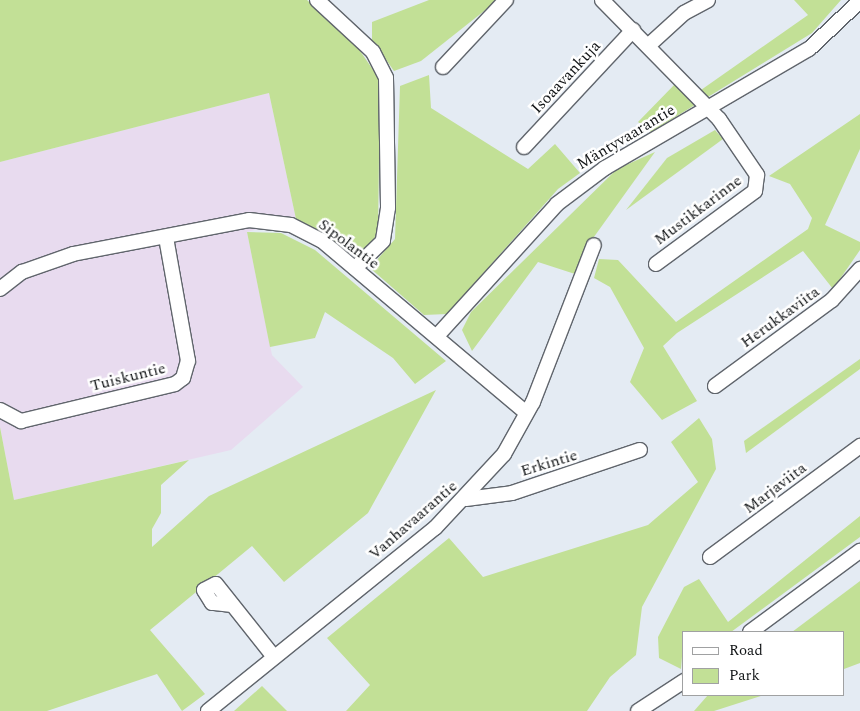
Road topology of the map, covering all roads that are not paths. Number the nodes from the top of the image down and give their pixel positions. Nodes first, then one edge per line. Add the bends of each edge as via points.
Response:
1 (316, 0) edge
2 (506, 0) edge
3 (602, 0) edge
4 (708, 0) edge
5 (860, 0) edge
6 (633, 30) junction
7 (649, 45) junction
8 (443, 67) dead end
9 (707, 108) junction
10 (524, 147) dead end
11 (166, 238) junction
12 (594, 245) dead end
13 (656, 264) dead end
14 (355, 268) junction
15 (860, 269) edge
16 (0, 289) edge
17 (437, 336) junction
18 (715, 386) dead end
19 (0, 410) edge
20 (525, 412) junction
21 (860, 446) edge
22 (640, 450) dead end
23 (466, 499) junction
24 (860, 551) edge
25 (710, 557) dead end
26 (232, 605) dead end
27 (751, 631) edge
28 (274, 657) junction
29 (682, 682) edge
30 (644, 710) edge
31 (208, 711) edge

1 - 14 street via 374,52 386,78 388,208 383,241
2 - 8 street
3 - 6 street
4 - 7 street via 684,13
5 - 9 street, Mäntyvaarantie via 809,49
6 - 7 street
6 - 10 street, Isoaavankuja
7 - 9 street
9 - 13 street, Mustikkarinne via 752,167 758,184 755,191
9 - 17 street, Mäntyvaarantie via 605,168 557,204
11 - 14 street, Sipolantie via 249,220 291,225 321,240
11 - 16 street, Sipolantie via 54,259 22,272
11 - 19 street, Tuiskuntie via 188,361 183,378 175,384 28,420 12,419
12 - 20 street, Vanhavaarantie via 533,402
14 - 17 street, Sipolantie
15 - 18 street, Herukkaviita via 832,300
17 - 20 street, Sipolantie
20 - 23 street, Vanhavaarantie via 504,454
21 - 25 street, Marjaviita
22 - 23 street, Erkintie via 512,493
23 - 28 street, Vanhavaarantie
24 - 27 street
26 - 28 street
28 - 31 street, Vanhavaarantie
29 - 30 street

